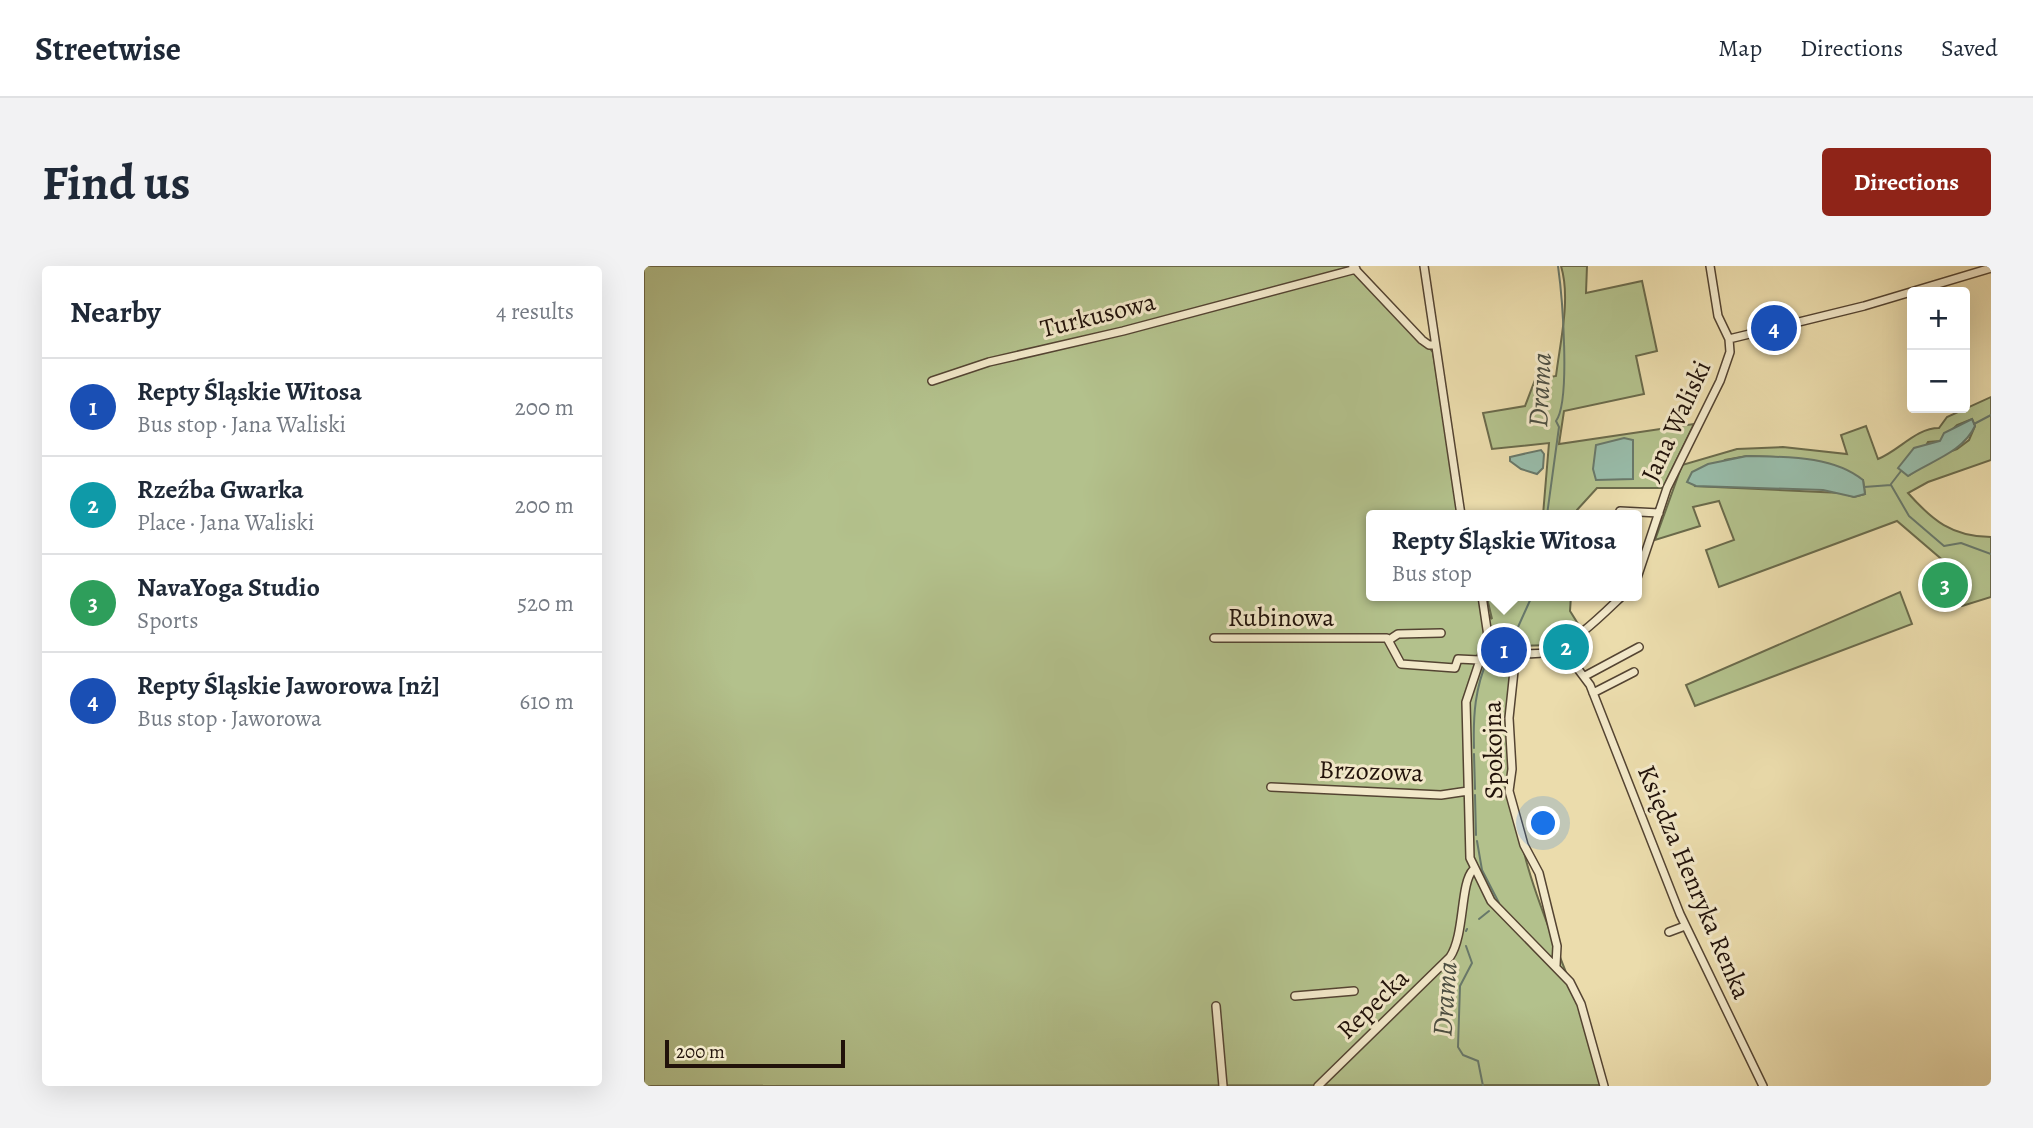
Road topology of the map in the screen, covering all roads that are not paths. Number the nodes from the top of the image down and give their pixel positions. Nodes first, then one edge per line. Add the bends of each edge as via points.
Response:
1 (1424, 266) edge
2 (1710, 266) edge
3 (1354, 268) edge
4 (1991, 268) edge
5 (1972, 269) edge
6 (1729, 339) junction
7 (1435, 345) junction
8 (932, 381) dead end
9 (1460, 510) edge
10 (1642, 512) edge
11 (1659, 513) junction
12 (1642, 563) edge
13 (1483, 601) edge
14 (1616, 601) edge
15 (1441, 633) dead end
16 (1214, 638) dead end
17 (1389, 640) junction
18 (1485, 646) junction
19 (1639, 647) dead end
20 (1552, 650) junction
21 (1516, 652) junction
22 (1479, 660) junction
23 (1634, 673) dead end
24 (1585, 676) junction
25 (1593, 693) junction
26 (1271, 787) dead end
27 (1468, 791) junction
28 (1474, 870) junction
29 (1685, 926) junction
30 (1669, 932) dead end
31 (1556, 965) junction
32 (1354, 991) dead end
33 (1295, 996) dead end
34 (1216, 1006) dead end
35 (1223, 1086) edge
36 (1318, 1086) edge
37 (1604, 1086) edge
38 (1763, 1086) edge

1 - 7 street
2 - 6 street, Jana Waliski via 1718,316
3 - 7 street via 1422,340
3 - 8 street, Turkusowa via 1124,331 989,362
4 - 5 street
5 - 6 street via 1864,306
6 - 11 street, Jana Waliski via 1726,365
7 - 9 street
10 - 11 street, Jana Waliski
11 - 12 street, Jana Waliski
13 - 18 street via 1488,622
14 - 20 street
15 - 17 street, Rubinowa via 1398,634
16 - 17 street, Rubinowa
17 - 22 street via 1401,664 1455,668 1458,659
18 - 21 street
18 - 22 street
19 - 24 street
20 - 21 street
20 - 24 street, Księdza Henryka Renka
21 - 31 street, Spokojna via 1509,718 1509,791 1524,845 1539,873 1557,946
22 - 27 street via 1466,702
23 - 25 street
24 - 25 street, Księdza Henryka Renka
25 - 29 street, Księdza Henryka Renka
26 - 27 street, Brzozowa via 1441,795
27 - 28 street
28 - 31 street via 1491,901
28 - 36 street, Repecka via 1467,880 1458,941 1450,957
29 - 30 street
29 - 38 street, Księdza Henryka Renka
31 - 37 street via 1581,1004
32 - 33 street
34 - 35 street

